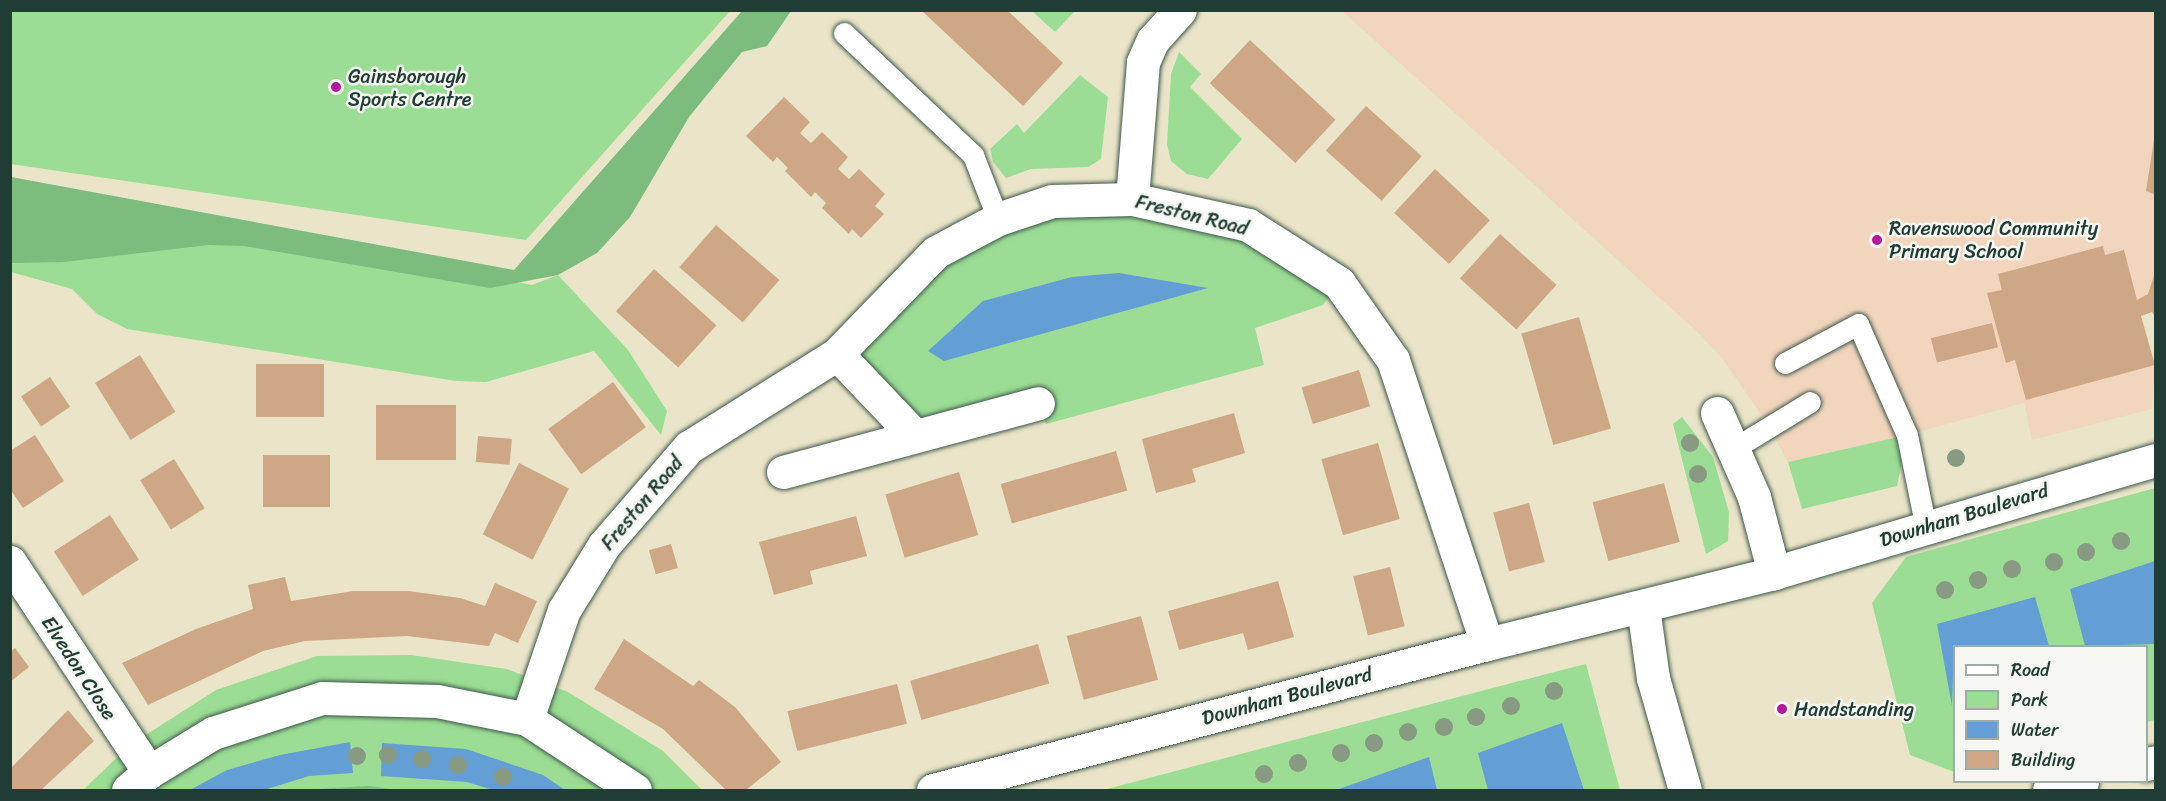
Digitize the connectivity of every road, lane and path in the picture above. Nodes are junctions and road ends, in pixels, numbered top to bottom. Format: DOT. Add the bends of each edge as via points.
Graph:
graph roads {
  1 [pos="1180,10"];
  2 [pos="844,33"];
  3 [pos="1132,199"];
  4 [pos="998,219"];
  5 [pos="837,354"];
  6 [pos="1785,363"];
  7 [pos="1810,402"];
  8 [pos="1038,403"];
  9 [pos="1717,413"];
  10 [pos="915,436"];
  11 [pos="1733,449"];
  12 [pos="2156,460"];
  13 [pos="783,472"];
  14 [pos="1926,528"];
  15 [pos="10,562"];
  16 [pos="1774,573"];
  17 [pos="1643,607"];
  18 [pos="1487,644"];
  19 [pos="527,719"];
  20 [pos="139,781"];
  21 [pos="2078,783"];
  22 [pos="635,790"];
  23 [pos="933,790"];
  24 [pos="1686,790"];
  25 [pos="2049,790"];
  1 -- 3 [label="street" via="1153,40 1143,62"];
  2 -- 4 [label="lane" via="973,155"];
  3 -- 4 [label="street, Freston Road" via="1052,201"];
  3 -- 18 [label="street, Freston Road" via="1248,225 1339,283 1393,360"];
  4 -- 5 [label="street, Freston Road" via="936,252"];
  5 -- 10 [label="street"];
  5 -- 19 [label="street, Freston Road" via="689,447 604,545 564,610"];
  6 -- 14 [label="lane" via="1858,324 1907,435"];
  7 -- 11 [label="lane"];
  8 -- 10 [label="street"];
  9 -- 11 [label="street"];
  10 -- 13 [label="street"];
  11 -- 16 [label="street" via="1754,497"];
  12 -- 14 [label="street, Downham Boulevard" via="2082,478"];
  14 -- 16 [label="street, Downham Boulevard"];
  15 -- 20 [label="street, Elvedon Close"];
  16 -- 17 [label="street, Downham Boulevard"];
  17 -- 18 [label="street, Downham Boulevard"];
  17 -- 24 [label="street" via="1653,678"];
  18 -- 23 [label="street, Downham Boulevard"];
  19 -- 20 [label="street" via="437,701 322,698 213,733"];
  19 -- 22 [label="street"];
  21 -- 25 [label="street"];
}
